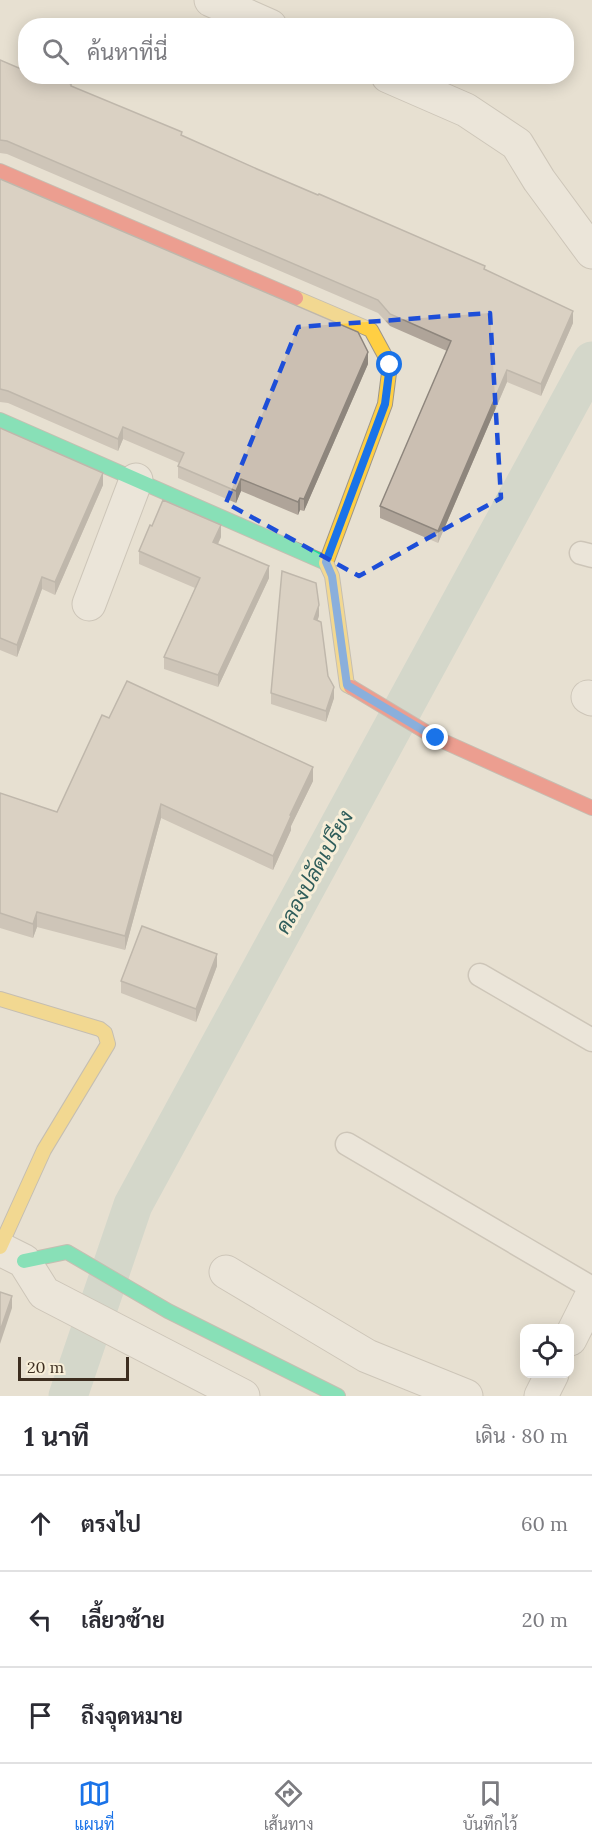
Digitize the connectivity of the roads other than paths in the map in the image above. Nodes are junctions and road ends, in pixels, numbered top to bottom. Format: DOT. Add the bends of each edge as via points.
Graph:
graph roads {
  1 [pos="211,0"];
  2 [pos="252,18"];
  3 [pos="406,84"];
  4 [pos="0,171"];
  5 [pos="592,252"];
  6 [pos="0,420"];
  7 [pos="136,480"];
  8 [pos="326,562"];
  9 [pos="90,604"];
  10 [pos="592,808"];
  11 [pos="480,975"];
  12 [pos="0,999"];
  13 [pos="592,1040"];
  14 [pos="347,1144"];
  15 [pos="8,1252"];
  16 [pos="226,1272"];
  17 [pos="592,1288"];
  18 [pos="592,1295"];
  19 [pos="574,1331"];
  20 [pos="264,1359"];
  21 [pos="550,1378"];
  22 [pos="243,1396"];
  23 [pos="250,1396"];
  24 [pos="338,1396"];
  25 [pos="466,1396"];
  26 [pos="541,1396"];
  1 -- 2 [label="street"];
  3 -- 5 [label="street" via="466,110 517,144"];
  4 -- 8 [label="street" via="371,330 390,365 385,404"];
  6 -- 7 [label="street"];
  7 -- 8 [label="street"];
  7 -- 9 [label="street"];
  8 -- 10 [label="street" via="332,576 347,685 436,738"];
  11 -- 13 [label="lane"];
  12 -- 15 [label="street" via="100,1029 108,1044 44,1150"];
  14 -- 17 [label="lane"];
  15 -- 20 [label="street" via="67,1252 168,1311"];
  15 -- 22 [label="street" via="44,1293"];
  16 -- 25 [label="street" via="367,1356"];
  18 -- 19 [label="street"];
  20 -- 23 [label="street"];
  20 -- 24 [label="street"];
  21 -- 26 [label="street"];
}
